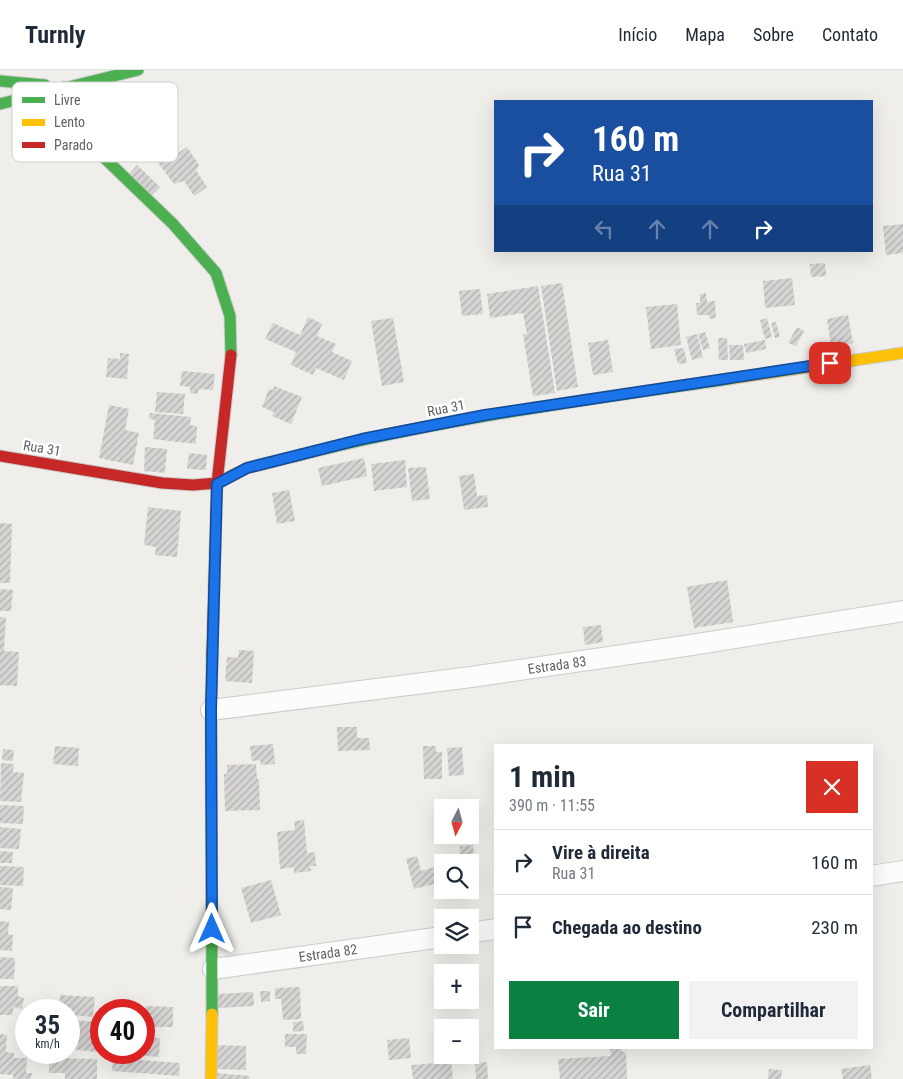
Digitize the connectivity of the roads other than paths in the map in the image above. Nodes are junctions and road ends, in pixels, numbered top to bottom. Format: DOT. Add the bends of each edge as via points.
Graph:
graph roads {
  1 [pos="138,70"];
  2 [pos="86,82"];
  3 [pos="108,162"];
  4 [pos="903,352"];
  5 [pos="0,456"];
  6 [pos="217,484"];
  7 [pos="903,612"];
  8 [pos="211,710"];
  9 [pos="903,871"];
  10 [pos="873,876"];
  11 [pos="494,929"];
  12 [pos="479,932"];
  13 [pos="434,938"];
  14 [pos="213,969"];
  15 [pos="211,1079"];
  1 -- 2 [label="main road"];
  3 -- 6 [label="main road" via="173,224 216,273 230,316 231,354"];
  4 -- 6 [label="main road, Rua 31" via="485,415 362,439 247,468"];
  5 -- 6 [label="main road, Rua 31" via="162,482"];
  6 -- 8 [label="main road"];
  7 -- 8 [label="street, Estrada 83" via="510,671"];
  8 -- 14 [label="main road"];
  9 -- 10 [label="street"];
  11 -- 12 [label="street"];
  13 -- 14 [label="street, Estrada 82"];
  14 -- 15 [label="main road"];
}
